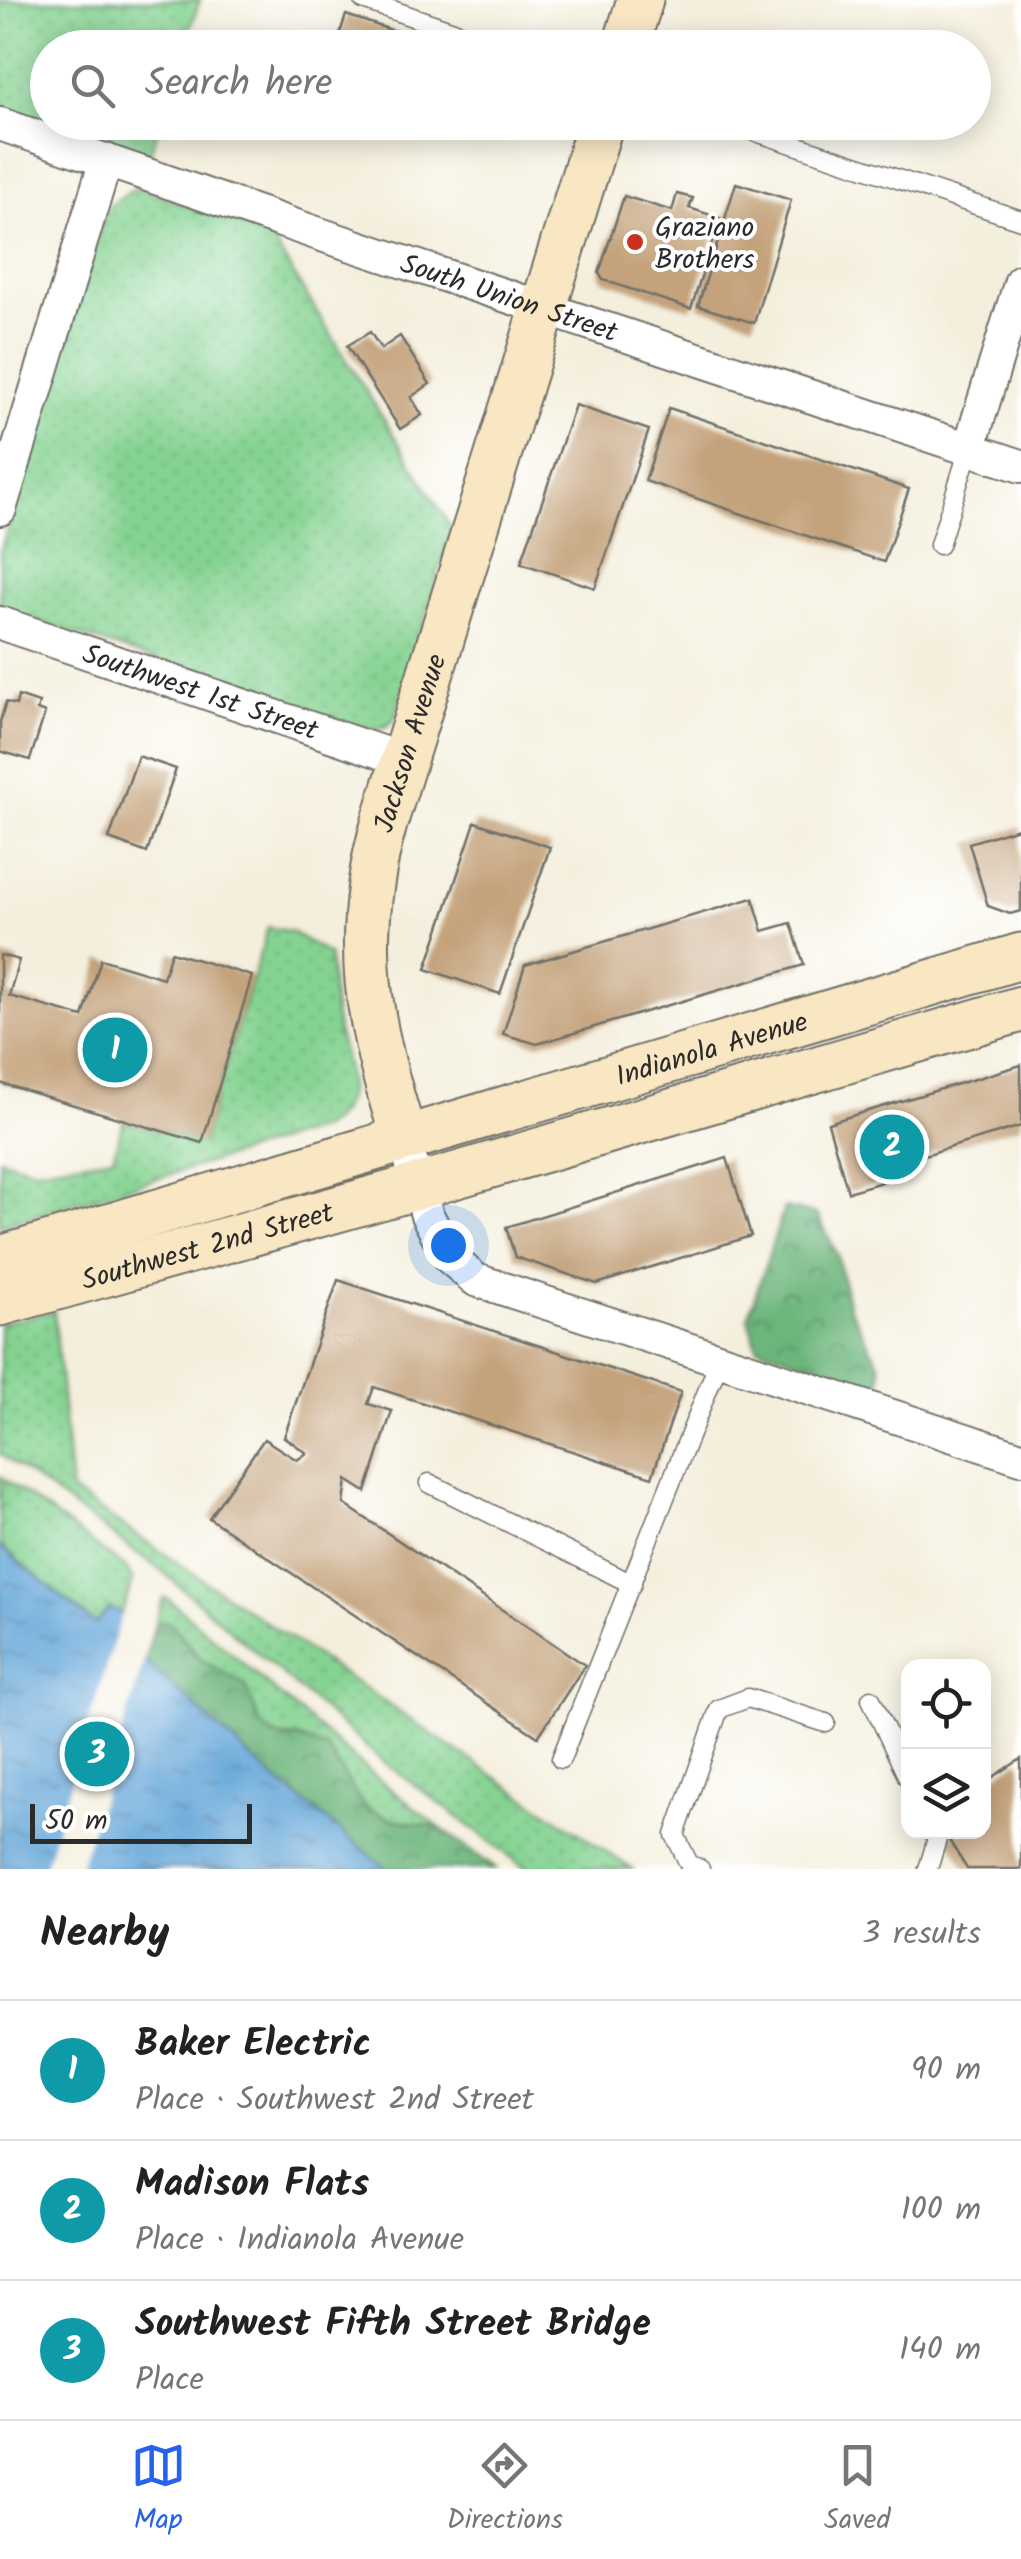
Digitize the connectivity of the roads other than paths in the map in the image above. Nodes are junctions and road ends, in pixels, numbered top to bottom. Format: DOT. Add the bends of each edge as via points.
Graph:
graph roads {
  1 [pos="363,0"];
  2 [pos="640,0"];
  3 [pos="451,30"];
  4 [pos="631,30"];
  5 [pos="0,124"];
  6 [pos="30,134"];
  7 [pos="47,140"];
  8 [pos="596,140"];
  9 [pos="780,140"];
  10 [pos="106,160"];
  11 [pos="1021,220"];
  12 [pos="1021,281"];
  13 [pos="542,306"];
  14 [pos="969,449"];
  15 [pos="1021,466"];
  16 [pos="0,509"];
  17 [pos="939,544"];
  18 [pos="0,622"];
  19 [pos="404,760"];
  20 [pos="1021,956"];
  21 [pos="1021,1009"];
  22 [pos="404,1138"];
  23 [pos="416,1187"];
  24 [pos="0,1259"];
  25 [pos="0,1303"];
  26 [pos="720,1360"];
  27 [pos="1021,1458"];
  28 [pos="429,1483"];
  29 [pos="632,1584"];
  30 [pos="871,1699"];
  31 [pos="826,1723"];
  32 [pos="561,1759"];
  33 [pos="901,1763"];
  34 [pos="937,1839"];
  35 [pos="700,1869"];
  36 [pos="928,1869"];
  1 -- 3 [label="lane"];
  2 -- 4 [label="main road"];
  5 -- 6 [label="street, South Union Street"];
  7 -- 10 [label="street, South Union Street"];
  8 -- 13 [label="main road, Jackson Avenue"];
  9 -- 11 [label="lane"];
  10 -- 13 [label="street, South Union Street"];
  10 -- 16 [label="street"];
  12 -- 14 [label="street"];
  13 -- 14 [label="street, South Union Street"];
  13 -- 19 [label="main road, Jackson Avenue"];
  14 -- 15 [label="street, South Union Street"];
  14 -- 17 [label="lane"];
  18 -- 19 [label="street, Southwest 1st Street"];
  19 -- 22 [label="main road, Jackson Avenue" via="371,876 364,958 376,1042"];
  20 -- 22 [label="main road, Indianola Avenue"];
  21 -- 23 [label="main road, Indianola Avenue"];
  22 -- 23 [label="street, Jackson Avenue"];
  22 -- 24 [label="main road, Southwest 2nd Street"];
  23 -- 25 [label="main road, Southwest 2nd Street"];
  23 -- 26 [label="street, Jackson Avenue" via="450,1258 476,1280"];
  26 -- 27 [label="street"];
  26 -- 29 [label="lane"];
  28 -- 29 [label="lane"];
  29 -- 32 [label="lane"];
  30 -- 33 [label="lane"];
  31 -- 35 [label="lane" via="748,1698 720,1710 675,1835 690,1864"];
  34 -- 36 [label="lane"];
}
